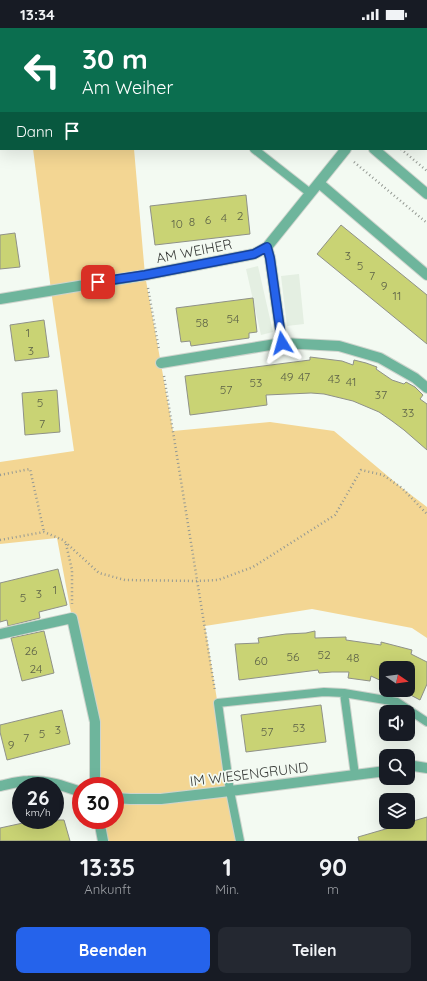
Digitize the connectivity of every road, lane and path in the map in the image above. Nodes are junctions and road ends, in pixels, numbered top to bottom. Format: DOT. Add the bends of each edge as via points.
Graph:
graph roads {
  1 [pos="255,150"];
  2 [pos="375,150"];
  3 [pos="402,150"];
  4 [pos="344,151"];
  5 [pos="427,171"];
  6 [pos="319,183"];
  7 [pos="310,193"];
  8 [pos="427,194"];
  9 [pos="427,223"];
  10 [pos="267,247"];
  11 [pos="145,275"];
  12 [pos="427,275"];
  13 [pos="0,299"];
  14 [pos="282,343"];
  15 [pos="161,363"];
  16 [pos="427,388"];
  17 [pos="0,475"];
  18 [pos="427,514"];
  19 [pos="44,532"];
  20 [pos="0,540"];
  21 [pos="66,544"];
  22 [pos="197,581"];
  23 [pos="72,618"];
  24 [pos="0,634"];
  25 [pos="344,693"];
  26 [pos="218,703"];
  27 [pos="427,722"];
  28 [pos="415,766"];
  29 [pos="427,768"];
  30 [pos="379,772"];
  31 [pos="355,775"];
  32 [pos="95,777"];
  33 [pos="0,786"];
  34 [pos="72,789"];
  35 [pos="230,791"];
  36 [pos="124,799"];
  37 [pos="101,829"];
  38 [pos="103,841"];
  39 [pos="240,841"];
  1 -- 7 [label="lane"];
  2 -- 8 [label="street"];
  3 -- 5 [label="path"];
  4 -- 6 [label="street, AM WEIHER"];
  4 -- 9 [label="path"];
  6 -- 7 [label="street, AM WEIHER"];
  6 -- 12 [label="street"];
  7 -- 10 [label="street, AM WEIHER"];
  10 -- 11 [label="street, AM WEIHER" via="254,254"];
  10 -- 14 [label="street"];
  11 -- 13 [label="street, AM WEIHER"];
  11 -- 15 [label="path"];
  14 -- 15 [label="street"];
  14 -- 16 [label="street" via="339,346 380,358"];
  15 -- 22 [label="path"];
  17 -- 19 [label="path" via="30,469"];
  18 -- 22 [label="path" via="402,488 382,475 361,470 335,515 253,567 218,580"];
  19 -- 20 [label="path"];
  19 -- 21 [label="path"];
  21 -- 22 [label="path" via="99,573 125,580"];
  21 -- 23 [label="path" via="72,570"];
  22 -- 26 [label="path"];
  23 -- 24 [label="street"];
  23 -- 32 [label="street" via="95,722"];
  25 -- 26 [label="lane" via="324,692"];
  25 -- 27 [label="lane" via="397,702"];
  25 -- 31 [label="lane"];
  26 -- 35 [label="lane"];
  28 -- 29 [label="street"];
  30 -- 31 [label="street, IM WIESENGRUND"];
  31 -- 35 [label="street, IM WIESENGRUND"];
  33 -- 34 [label="street" via="44,781"];
  35 -- 36 [label="street, IM WIESENGRUND" via="161,799"];
  35 -- 39 [label="lane"];
  37 -- 38 [label="street"];
}
